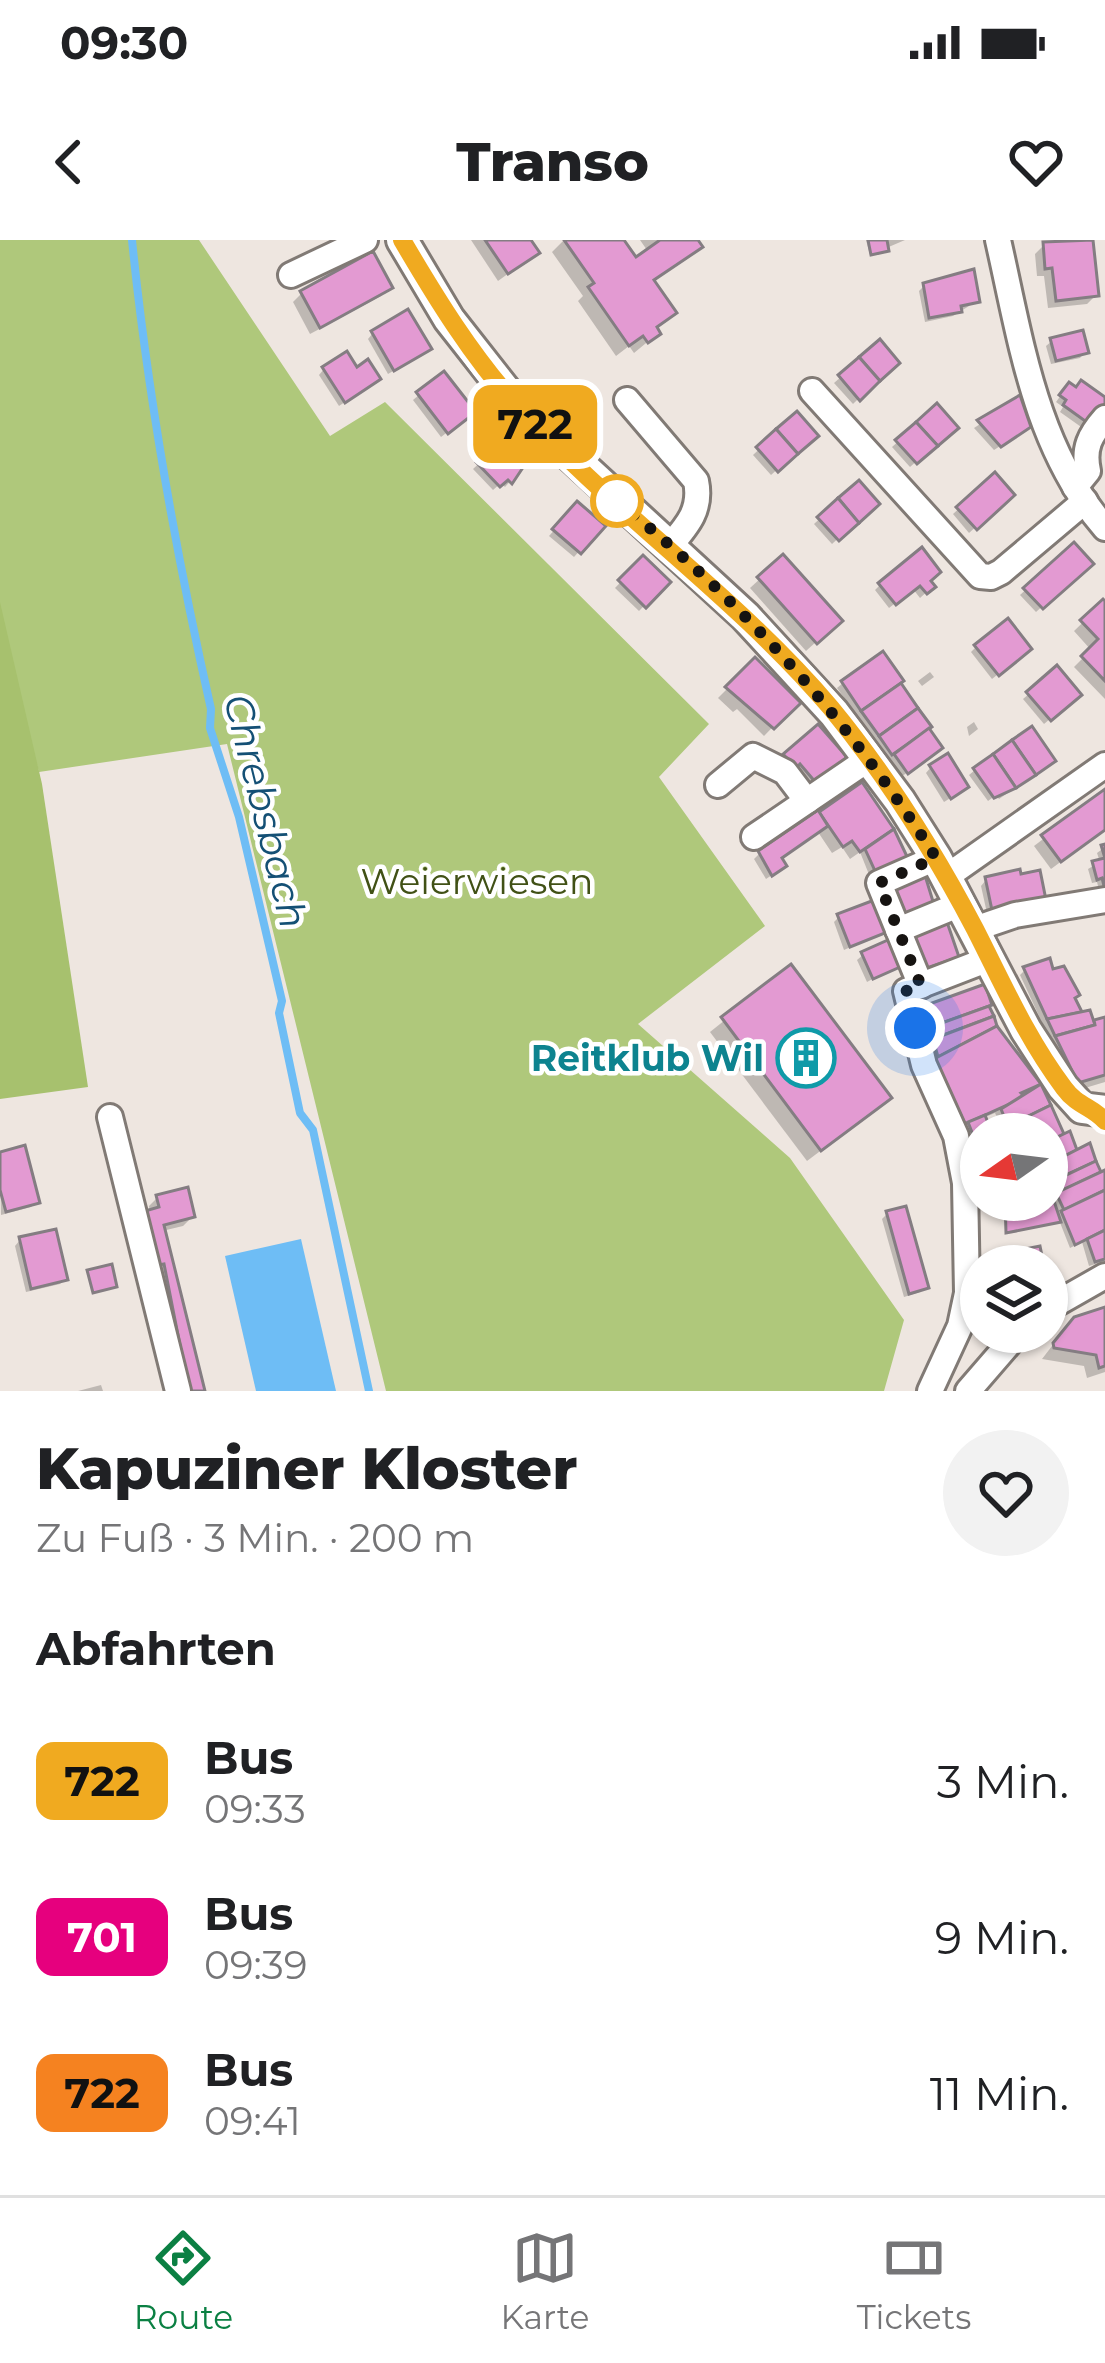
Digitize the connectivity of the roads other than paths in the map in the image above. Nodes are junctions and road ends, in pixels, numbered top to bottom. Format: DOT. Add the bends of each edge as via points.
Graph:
graph roads {
  1 [pos="365,240"];
  2 [pos="402,240"];
  3 [pos="998,240"];
  4 [pos="292,275"];
  5 [pos="812,392"];
  6 [pos="627,400"];
  7 [pos="1105,418"];
  8 [pos="1080,494"];
  9 [pos="1105,528"];
  10 [pos="669,547"];
  11 [pos="870,758"];
  12 [pos="1105,765"];
  13 [pos="718,785"];
  14 [pos="807,801"];
  15 [pos="754,837"];
  16 [pos="954,892"];
  17 [pos="1105,900"];
  18 [pos="898,930"];
  19 [pos="989,959"];
  20 [pos="921,986"];
  21 [pos="1096,1112"];
  22 [pos="110,1117"];
  23 [pos="1105,1276"];
  24 [pos="1068,1298"];
  25 [pos="1001,1353"];
  26 [pos="178,1391"];
  27 [pos="930,1391"];
  28 [pos="968,1391"];
  1 -- 4 [label="street"];
  2 -- 10 [label="main road" via="449,319 519,408"];
  3 -- 8 [label="street" via="1036,401"];
  5 -- 8 [label="street" via="980,576 1001,572"];
  6 -- 10 [label="street" via="696,482 695,513"];
  7 -- 8 [label="street" via="1089,436"];
  8 -- 9 [label="street"];
  10 -- 11 [label="main road" via="771,642"];
  11 -- 14 [label="street"];
  11 -- 16 [label="main road"];
  12 -- 16 [label="street"];
  13 -- 14 [label="street" via="753,756 785,772"];
  14 -- 15 [label="street"];
  16 -- 17 [label="street" via="1015,915"];
  16 -- 18 [label="street"];
  16 -- 18 [label="street" via="879,883"];
  16 -- 19 [label="main road"];
  18 -- 20 [label="street"];
  19 -- 20 [label="street"];
  19 -- 21 [label="main road" via="1026,1030"];
  20 -- 27 [label="street" via="906,991 924,1066 963,1160 968,1293"];
  22 -- 26 [label="street"];
  23 -- 24 [label="street"];
  25 -- 28 [label="street"];
}
